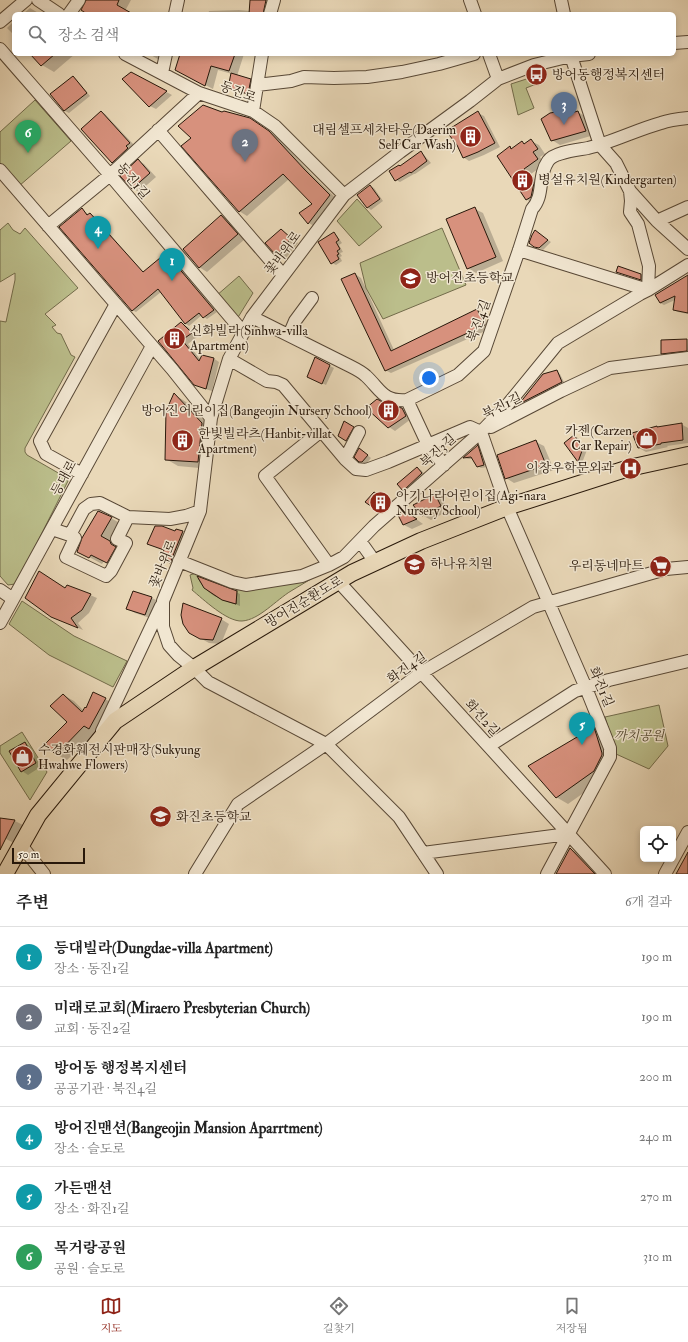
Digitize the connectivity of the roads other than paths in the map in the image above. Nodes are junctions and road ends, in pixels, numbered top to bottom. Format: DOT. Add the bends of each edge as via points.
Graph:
graph roads {
  1 [pos="26,0"];
  2 [pos="38,0"];
  3 [pos="79,0"];
  4 [pos="178,0"];
  5 [pos="274,0"];
  6 [pos="470,0"];
  7 [pos="561,0"];
  8 [pos="56,12"];
  9 [pos="71,12"];
  10 [pos="175,12"];
  11 [pos="271,12"];
  12 [pos="472,12"];
  13 [pos="564,12"];
  14 [pos="0,22"];
  15 [pos="688,42"];
  16 [pos="676,43"];
  17 [pos="0,49"];
  18 [pos="129,56"];
  19 [pos="166,56"];
  20 [pos="262,56"];
  21 [pos="467,56"];
  22 [pos="490,56"];
  23 [pos="570,56"];
  24 [pos="574,56"];
  25 [pos="162,73"];
  26 [pos="498,79"];
  27 [pos="257,85"];
  28 [pos="199,93"];
  29 [pos="253,111"];
  30 [pos="688,118"];
  31 [pos="158,130"];
  32 [pos="600,145"];
  33 [pos="0,170"];
  34 [pos="110,175"];
  35 [pos="630,191"];
  36 [pos="344,195"];
  37 [pos="688,207"];
  38 [pos="656,221"];
  39 [pos="48,226"];
  40 [pos="688,249"];
  41 [pos="519,250"];
  42 [pos="688,265"];
  43 [pos="283,275"];
  44 [pos="648,290"];
  45 [pos="312,298"];
  46 [pos="116,304"];
  47 [pos="252,316"];
  48 [pos="243,332"];
  49 [pos="289,335"];
  50 [pos="152,346"];
  51 [pos="688,358"];
  52 [pos="229,359"];
  53 [pos="407,400"];
  54 [pos="211,418"];
  55 [pos="321,431"];
  56 [pos="359,432"];
  57 [pos="481,432"];
  58 [pos="428,446"];
  59 [pos="688,455"];
  60 [pos="345,459"];
  61 [pos="444,465"];
  62 [pos="82,474"];
  63 [pos="507,507"];
  64 [pos="200,511"];
  65 [pos="128,517"];
  66 [pos="52,529"];
  67 [pos="70,535"];
  68 [pos="360,541"];
  69 [pos="179,561"];
  70 [pos="375,562"];
  71 [pos="329,565"];
  72 [pos="688,567"];
  73 [pos="338,581"];
  74 [pos="0,590"];
  75 [pos="13,599"];
  76 [pos="163,602"];
  77 [pos="549,603"];
  78 [pos="0,623"];
  79 [pos="688,661"];
  80 [pos="194,668"];
  81 [pos="422,673"];
  82 [pos="586,688"];
  83 [pos="326,744"];
  84 [pos="95,746"];
  85 [pos="488,746"];
  86 [pos="688,832"];
  87 [pos="568,834"];
  88 [pos="21,846"];
  89 [pos="423,853"];
  90 [pos="5,874"];
  91 [pos="44,874"];
  92 [pos="195,874"];
  93 [pos="437,874"];
  94 [pos="547,874"];
  95 [pos="606,874"];
  96 [pos="665,874"];
  1 -- 14 [label="street"];
  2 -- 8 [label="street"];
  3 -- 9 [label="street"];
  4 -- 10 [label="street"];
  5 -- 11 [label="street"];
  6 -- 12 [label="street"];
  7 -- 13 [label="street"];
  15 -- 16 [label="street"];
  17 -- 34 [label="street, 동진1길"];
  18 -- 25 [label="street, 동진로"];
  19 -- 25 [label="street"];
  20 -- 27 [label="street"];
  21 -- 27 [label="street" via="402,72 368,77 304,77"];
  22 -- 26 [label="street"];
  23 -- 26 [label="street, 꽃바위로" via="534,65"];
  24 -- 32 [label="street"];
  25 -- 28 [label="street, 동진로"];
  26 -- 36 [label="street, 꽃바위로"];
  27 -- 29 [label="street"];
  28 -- 29 [label="street, 동진로"];
  28 -- 31 [label="street"];
  29 -- 36 [label="street, 동진로" via="275,126"];
  30 -- 32 [label="street, 북진4길" via="661,123"];
  31 -- 34 [label="street"];
  31 -- 43 [label="street"];
  32 -- 35 [label="street" via="616,163"];
  32 -- 41 [label="street, 북진4길" via="563,153 549,160"];
  33 -- 39 [label="street"];
  34 -- 39 [label="street"];
  34 -- 48 [label="street, 동진1길"];
  35 -- 38 [label="street"];
  35 -- 44 [label="street" via="630,212 638,224 649,266"];
  36 -- 43 [label="street, 꽃바위로"];
  37 -- 38 [label="street"];
  38 -- 40 [label="street"];
  39 -- 46 [label="street"];
  41 -- 44 [label="street"];
  41 -- 53 [label="street, 북진4길" via="484,351 458,375"];
  42 -- 44 [label="street, 북진3길"];
  43 -- 47 [label="street, 꽃바위로"];
  44 -- 57 [label="street, 북진3길" via="558,343 509,403"];
  45 -- 49 [label="street" via="295,321"];
  46 -- 50 [label="street"];
  46 -- 62 [label="street" via="40,441 46,454"];
  47 -- 48 [label="street, 꽃바위로"];
  47 -- 49 [label="street"];
  48 -- 52 [label="street, 꽃바위로"];
  49 -- 53 [label="street" via="365,375 387,398"];
  50 -- 54 [label="street"];
  50 -- 62 [label="street, 등대로"];
  51 -- 57 [label="street, 북진1길" via="610,368"];
  52 -- 54 [label="street, 꽃바위로"];
  52 -- 55 [label="street, 북진1길" via="267,381 283,385"];
  53 -- 58 [label="street"];
  54 -- 64 [label="street, 꽃바위로"];
  55 -- 60 [label="street, 북진1길"];
  55 -- 71 [label="street" via="265,476"];
  56 -- 60 [label="street"];
  57 -- 58 [label="street, 북진1길" via="470,428"];
  57 -- 61 [label="street, 북진3길"];
  57 -- 63 [label="street, 화진1길"];
  58 -- 60 [label="street, 북진1길" via="366,470 356,469"];
  58 -- 61 [label="street"];
  59 -- 63 [label="main road, 방어진순환도로" via="629,468"];
  61 -- 68 [label="street, 북진3길"];
  62 -- 66 [label="street, 등대로"];
  63 -- 70 [label="main road, 방어진순환도로" via="421,540"];
  63 -- 77 [label="street, 화진1길"];
  64 -- 65 [label="street" via="170,519"];
  64 -- 69 [label="street, 꽃바위로"];
  65 -- 67 [label="street" via="100,503 91,504 84,509"];
  65 -- 67 [label="street" via="117,538 126,543 106,576 66,557 75,538"];
  66 -- 67 [label="street"];
  66 -- 75 [label="street, 등대로"];
  68 -- 70 [label="street"];
  68 -- 71 [label="street, 북진3길" via="344,557"];
  69 -- 71 [label="street, 북진3길" via="246,585 302,576"];
  69 -- 76 [label="street, 꽃바위로"];
  70 -- 73 [label="main road, 방어진순환도로"];
  72 -- 77 [label="street, 화진4길" via="666,569"];
  73 -- 80 [label="main road, 방어진순환도로"];
  73 -- 81 [label="street, 화진2길"];
  74 -- 75 [label="street"];
  75 -- 78 [label="street, 등대로"];
  76 -- 80 [label="street, 꽃바위로" via="162,627 169,645"];
  76 -- 84 [label="street, 꽃바위로"];
  77 -- 81 [label="street, 화진4길" via="533,607"];
  77 -- 82 [label="street, 화진1길"];
  79 -- 82 [label="street"];
  80 -- 83 [label="street, 꽃바위로" via="208,682"];
  80 -- 84 [label="main road, 방어진순환도로" via="115,721"];
  81 -- 83 [label="street, 화진4길"];
  81 -- 85 [label="street, 화진2길"];
  82 -- 85 [label="street" via="575,691"];
  82 -- 87 [label="street, 화진1길" via="610,748 610,757"];
  83 -- 89 [label="street, 꽃바위로" via="400,818"];
  83 -- 92 [label="street, 화진4길" via="238,804"];
  84 -- 88 [label="main road, 방어진순환도로" via="38,815"];
  85 -- 87 [label="street, 화진2길"];
  86 -- 96 [label="street"];
  87 -- 89 [label="street"];
  87 -- 94 [label="street, 화진1길"];
  87 -- 95 [label="street, 화진2길"];
  88 -- 90 [label="main road, 방어진순환도로"];
  88 -- 91 [label="street"];
  89 -- 93 [label="street, 꽃바위로"];
}
